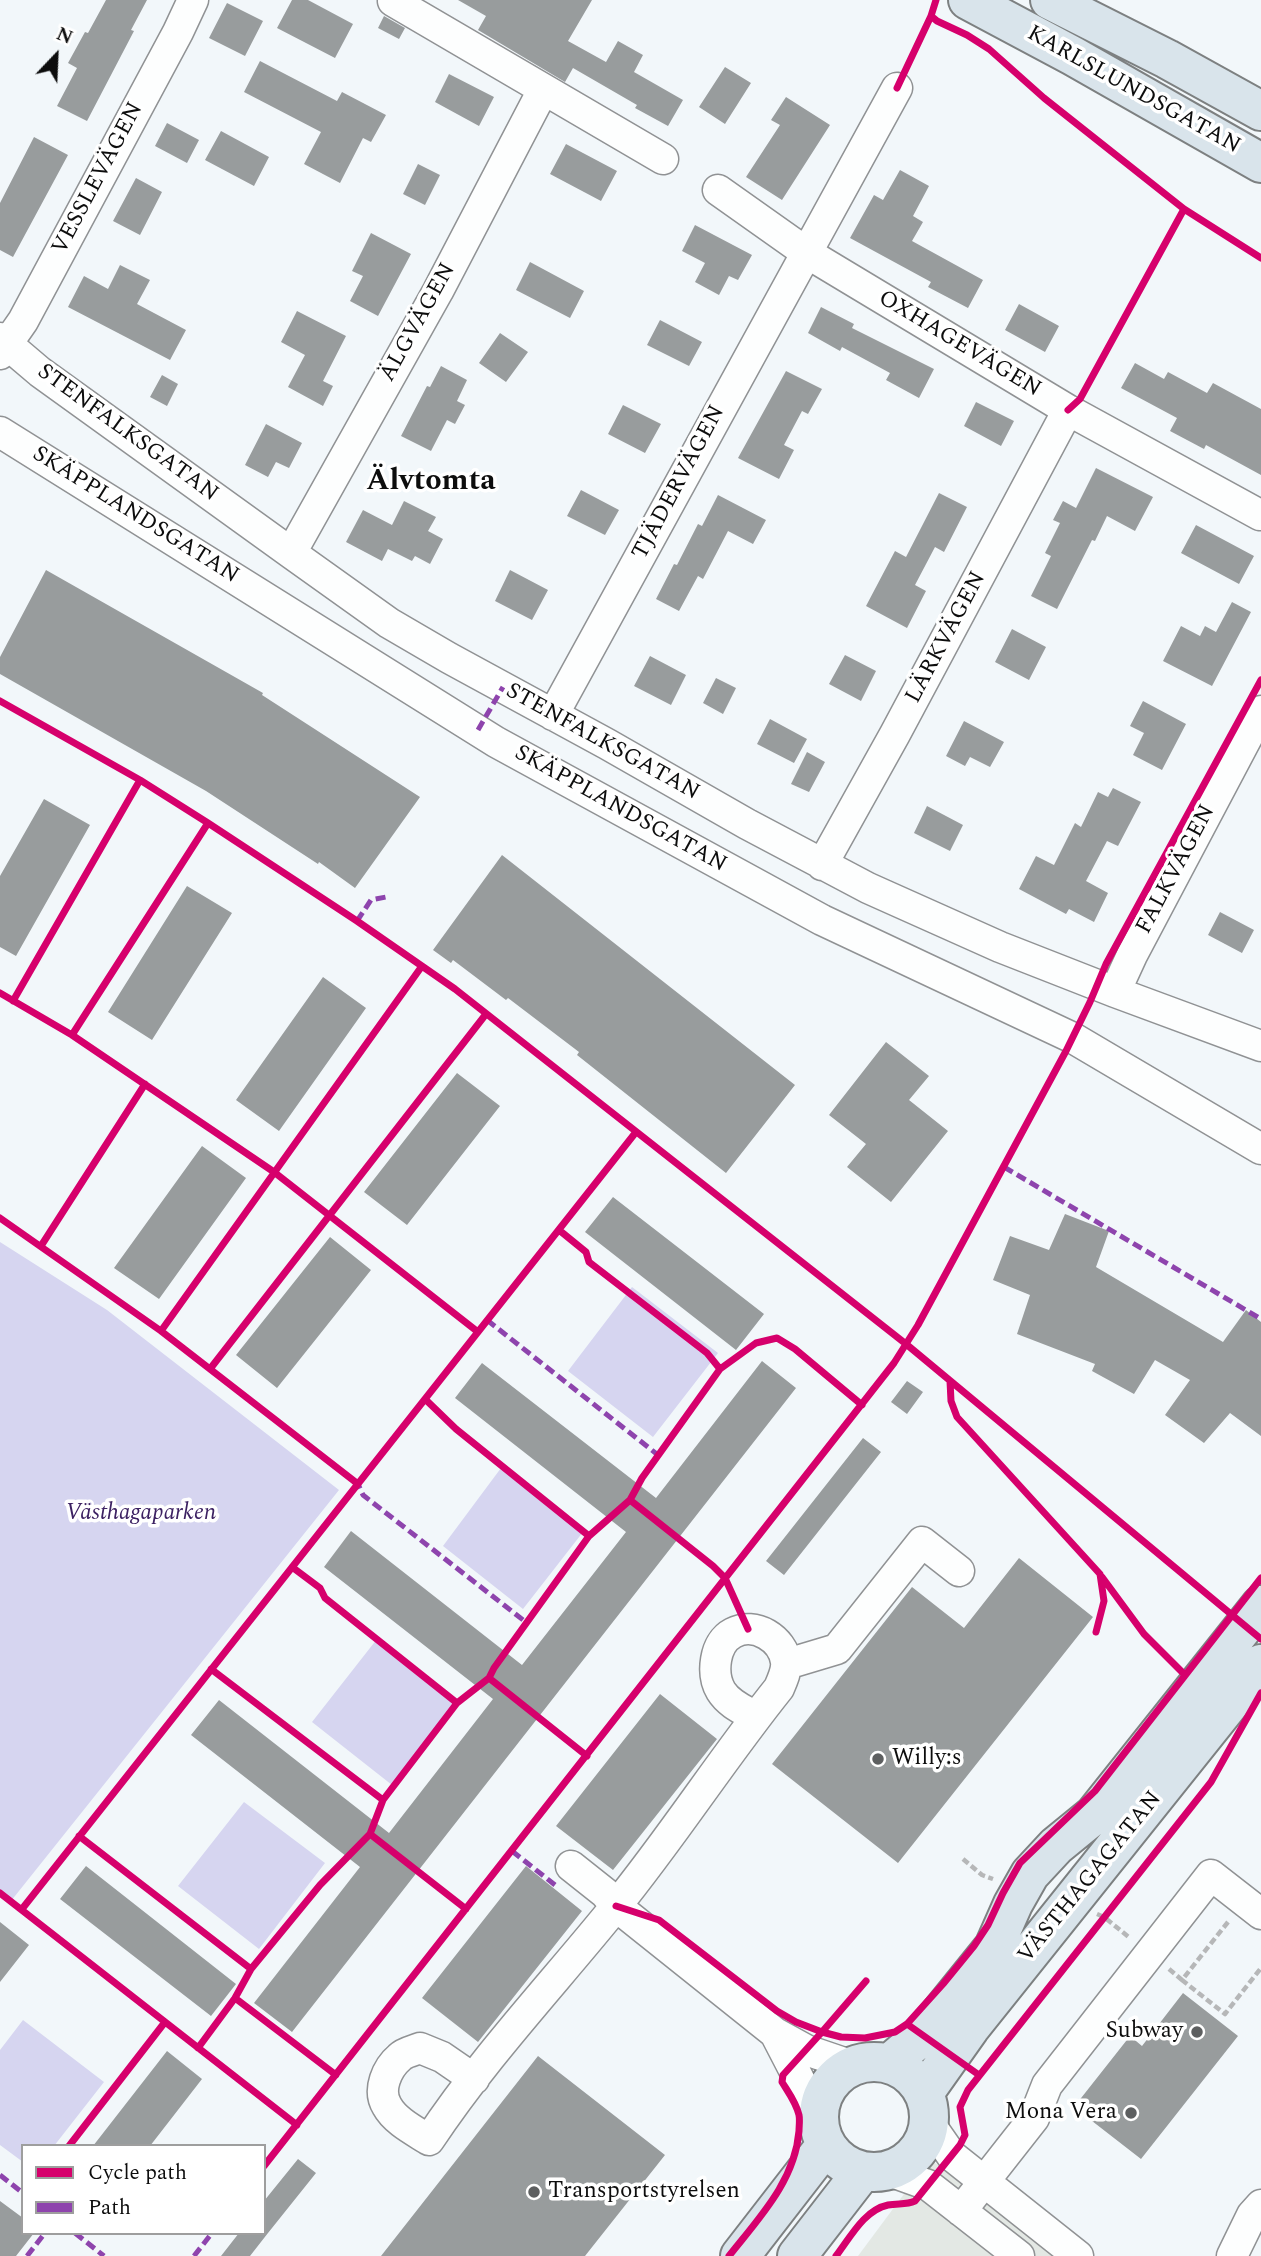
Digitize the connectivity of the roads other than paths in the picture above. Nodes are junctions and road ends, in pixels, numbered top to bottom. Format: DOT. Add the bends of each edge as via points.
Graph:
graph roads {
  1 [pos="193,0"];
  2 [pos="968,0"];
  3 [pos="1050,0"];
  4 [pos="393,1"];
  5 [pos="897,88"];
  6 [pos="543,90"];
  7 [pos="1261,111"];
  8 [pos="1255,146"];
  9 [pos="663,159"];
  10 [pos="718,190"];
  11 [pos="807,253"];
  12 [pos="3,345"];
  13 [pos="1068,410"];
  14 [pos="0,432"];
  15 [pos="1260,515"];
  16 [pos="291,554"];
  17 [pos="1261,711"];
  18 [pos="553,715"];
  19 [pos="822,865"];
  20 [pos="1115,992"];
  21 [pos="1261,1046"];
  22 [pos="1261,1149"];
  23 [pos="959,1571"];
  24 [pos="1261,1605"];
  25 [pos="787,1664"];
  26 [pos="1261,1664"];
  27 [pos="756,1717"];
  28 [pos="571,1866"];
  29 [pos="616,1906"];
  30 [pos="1253,1907"];
  31 [pos="775,2033"];
  32 [pos="871,2065"];
  33 [pos="474,2080"];
  34 [pos="927,2108"];
  35 [pos="822,2131"];
  36 [pos="875,2171"];
  37 [pos="984,2182"];
  38 [pos="1258,2203"];
  39 [pos="961,2211"];
  40 [pos="740,2256"];
  41 [pos="797,2256"];
  42 [pos="1019,2256"];
  43 [pos="1078,2256"];
  44 [pos="1232,2256"];
  1 -- 12 [label="street, VESSLEVÄGEN" via="23,321"];
  2 -- 8 [label="main road, KARLSLUNDSGATAN"];
  3 -- 7 [label="main road, KARLSLUNDSGATAN"];
  4 -- 6 [label="street"];
  5 -- 11 [label="street"];
  6 -- 9 [label="street"];
  6 -- 16 [label="street, ÄLGVÄGEN" via="438,291"];
  10 -- 11 [label="street, OXHAGEVÄGEN"];
  11 -- 13 [label="street, OXHAGEVÄGEN"];
  11 -- 18 [label="street, TJÄDERVÄGEN"];
  12 -- 16 [label="street, STENFALKSGATAN"];
  13 -- 15 [label="street, OXHAGEVÄGEN"];
  13 -- 19 [label="street, LÄRKVÄGEN"];
  14 -- 22 [label="street, SKÄPPLANDSGATAN" via="496,742 822,920 1073,1038"];
  16 -- 18 [label="street, STENFALKSGATAN" via="389,623"];
  17 -- 20 [label="street, FALKVÄGEN"];
  18 -- 19 [label="street, STENFALKSGATAN"];
  19 -- 20 [label="street, STENFALKSGATAN" via="934,919"];
  20 -- 21 [label="street, STENFALKSGATAN"];
  23 -- 25 [label="street" via="922,1542 837,1649"];
  24 -- 32 [label="main road, VÄSTHAGAGATAN" via="1094,1815 1030,1874 994,1947 923,2035"];
  25 -- 27 [label="street" via="779,1688"];
  25 -- 27 [label="street" via="780,1644 765,1633 748,1629 731,1634 718,1649 715,1670 721,1691"];
  26 -- 34 [label="main road, VÄSTHAGAGATAN" via="970,2028"];
  27 -- 29 [label="street"];
  28 -- 29 [label="street"];
  29 -- 31 [label="street"];
  29 -- 33 [label="street"];
  30 -- 37 [label="street" via="1211,1875 1047,2085 1034,2118"];
  31 -- 32 [label="street" via="806,2050"];
  31 -- 35 [label="street"];
  32 -- 34 [label="main road" via="904,2071 916,2082"];
  32 -- 35 [label="main road" via="833,2078 821,2102"];
  34 -- 36 [label="main road" via="925,2140 918,2152 901,2167"];
  34 -- 37 [label="street" via="952,2156"];
  35 -- 36 [label="main road" via="840,2162"];
  35 -- 40 [label="main road"];
  36 -- 39 [label="street" via="928,2185"];
  36 -- 41 [label="main road"];
  37 -- 39 [label="street"];
  37 -- 43 [label="street"];
  38 -- 44 [label="street"];
  39 -- 42 [label="street"];
}
